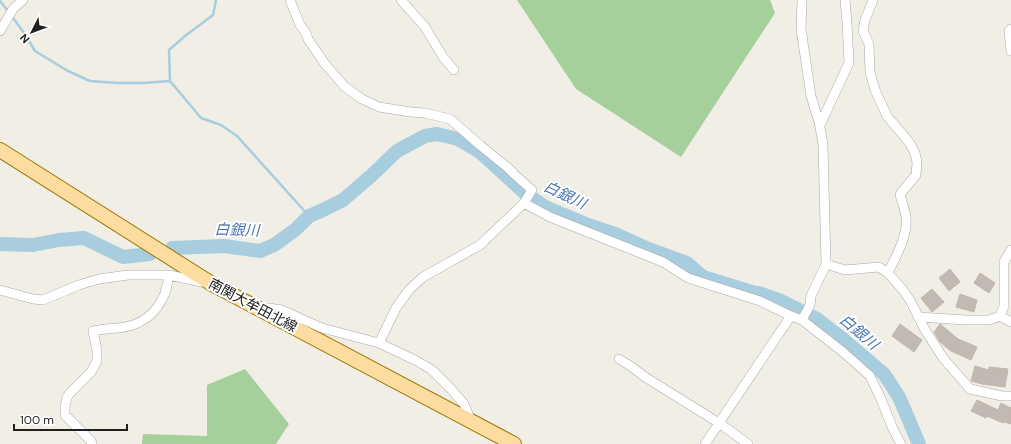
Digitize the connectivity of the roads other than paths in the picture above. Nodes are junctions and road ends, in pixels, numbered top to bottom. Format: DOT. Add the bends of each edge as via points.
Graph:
graph roads {
  1 [pos="23,0"];
  2 [pos="290,0"];
  3 [pos="402,0"];
  4 [pos="802,0"];
  5 [pos="844,0"];
  6 [pos="873,0"];
  7 [pos="1011,29"];
  8 [pos="0,31"];
  9 [pos="1011,51"];
  10 [pos="454,70"];
  11 [pos="820,125"];
  12 [pos="0,150"];
  13 [pos="525,201"];
  14 [pos="1011,250"];
  15 [pos="826,264"];
  16 [pos="888,273"];
  17 [pos="170,275"];
  18 [pos="212,284"];
  19 [pos="0,290"];
  20 [pos="258,309"];
  21 [pos="792,316"];
  22 [pos="1000,316"];
  23 [pos="918,317"];
  24 [pos="802,320"];
  25 [pos="1011,322"];
  26 [pos="379,343"];
  27 [pos="619,359"];
  28 [pos="1011,396"];
  29 [pos="471,421"];
  30 [pos="719,423"];
  31 [pos="92,444"];
  32 [pos="514,444"];
  33 [pos="705,444"];
  34 [pos="748,444"];
  35 [pos="901,444"];
  1 -- 8 [label="street" via="13,9"];
  2 -- 13 [label="street" via="308,39 325,64 346,87 379,107 450,119 532,190"];
  3 -- 10 [label="street" via="425,27"];
  4 -- 11 [label="street" via="801,29 812,96"];
  5 -- 11 [label="street" via="849,63"];
  6 -- 16 [label="street" via="863,30 869,44 870,72 887,116 909,142 917,162 916,175 900,195 906,217 905,231"];
  7 -- 9 [label="street"];
  11 -- 15 [label="street" via="823,144"];
  12 -- 18 [label="main road, 南関大牟田北線"];
  13 -- 21 [label="street" via="550,217 663,262 688,278 760,301"];
  13 -- 26 [label="street" via="480,246 423,277 409,290 396,308"];
  14 -- 22 [label="street" via="1004,262 1004,306"];
  15 -- 16 [label="street" via="845,270 878,267"];
  15 -- 24 [label="street"];
  16 -- 23 [label="street" via="903,290"];
  17 -- 18 [label="street"];
  17 -- 19 [label="street" via="98,279 43,300 33,300"];
  17 -- 31 [label="street" via="165,293 155,311 145,320 118,328 93,330 97,361 91,372 67,397 65,407 66,415"];
  18 -- 20 [label="main road, 南関大牟田北線"];
  20 -- 26 [label="street" via="282,310 322,328"];
  20 -- 29 [label="main road, 南関大牟田北線"];
  21 -- 24 [label="street"];
  21 -- 30 [label="street"];
  22 -- 23 [label="street" via="989,320"];
  22 -- 25 [label="street"];
  23 -- 28 [label="street" via="943,358 970,389"];
  24 -- 35 [label="street" via="870,376"];
  26 -- 29 [label="street" via="432,370 464,404"];
  27 -- 30 [label="street"];
  29 -- 32 [label="main road, 南関大牟田北線"];
  30 -- 33 [label="street"];
  30 -- 34 [label="street"];
}
